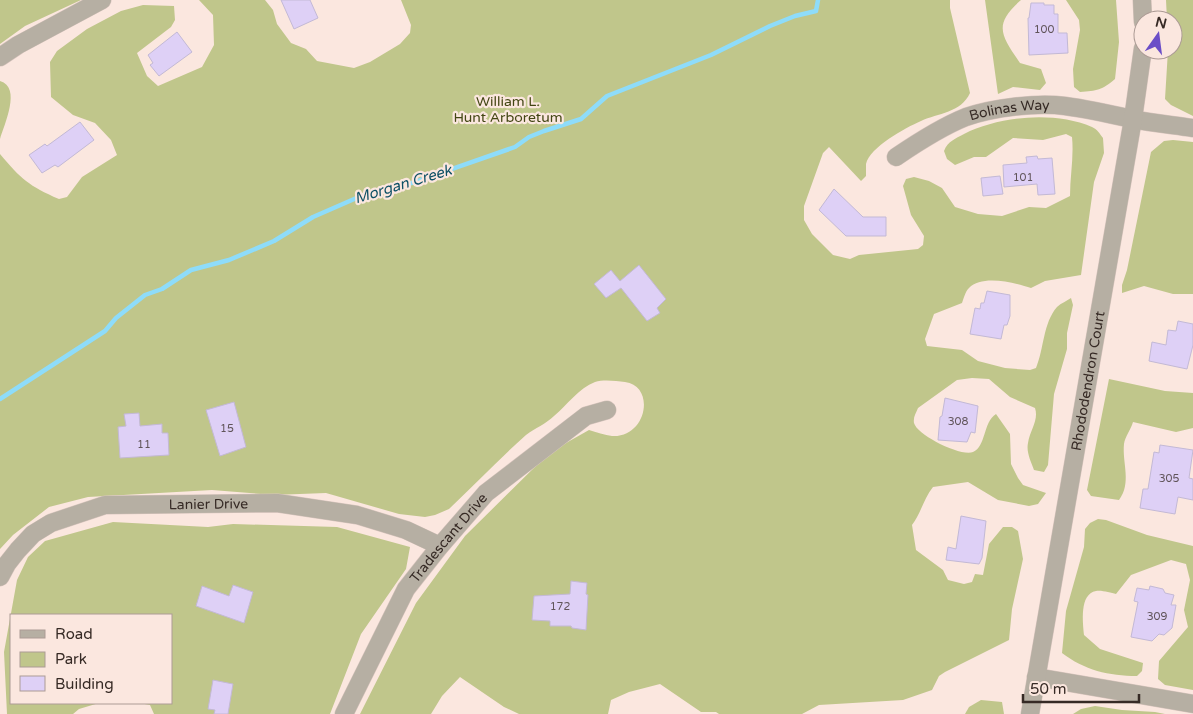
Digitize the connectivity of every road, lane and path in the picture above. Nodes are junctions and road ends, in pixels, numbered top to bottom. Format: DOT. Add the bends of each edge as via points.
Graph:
graph roads {
  1 [pos="102,0"];
  2 [pos="0,57"];
  3 [pos="1141,60"];
  4 [pos="1133,119"];
  5 [pos="1193,128"];
  6 [pos="896,158"];
  7 [pos="607,410"];
  8 [pos="440,546"];
  9 [pos="0,577"];
  10 [pos="1036,677"];
  11 [pos="1193,704"];
  12 [pos="344,714"];
  13 [pos="1030,714"];
  1 -- 2 [label="street"];
  3 -- 4 [label="street, Rhododendron Court"];
  4 -- 5 [label="street, Bolinas Way"];
  4 -- 6 [label="street, Bolinas Way" via="1062,105 988,110 944,127"];
  4 -- 10 [label="street, Rhododendron Court"];
  7 -- 8 [label="street, Tradescant Drive" via="586,416 486,494"];
  8 -- 9 [label="street, Lanier Drive" via="406,530 357,516 277,503 105,505 51,523 33,534 6,564"];
  8 -- 12 [label="street, Tradescant Drive" via="406,588"];
  10 -- 11 [label="street"];
  10 -- 13 [label="street, Rhododendron Court"];
}
